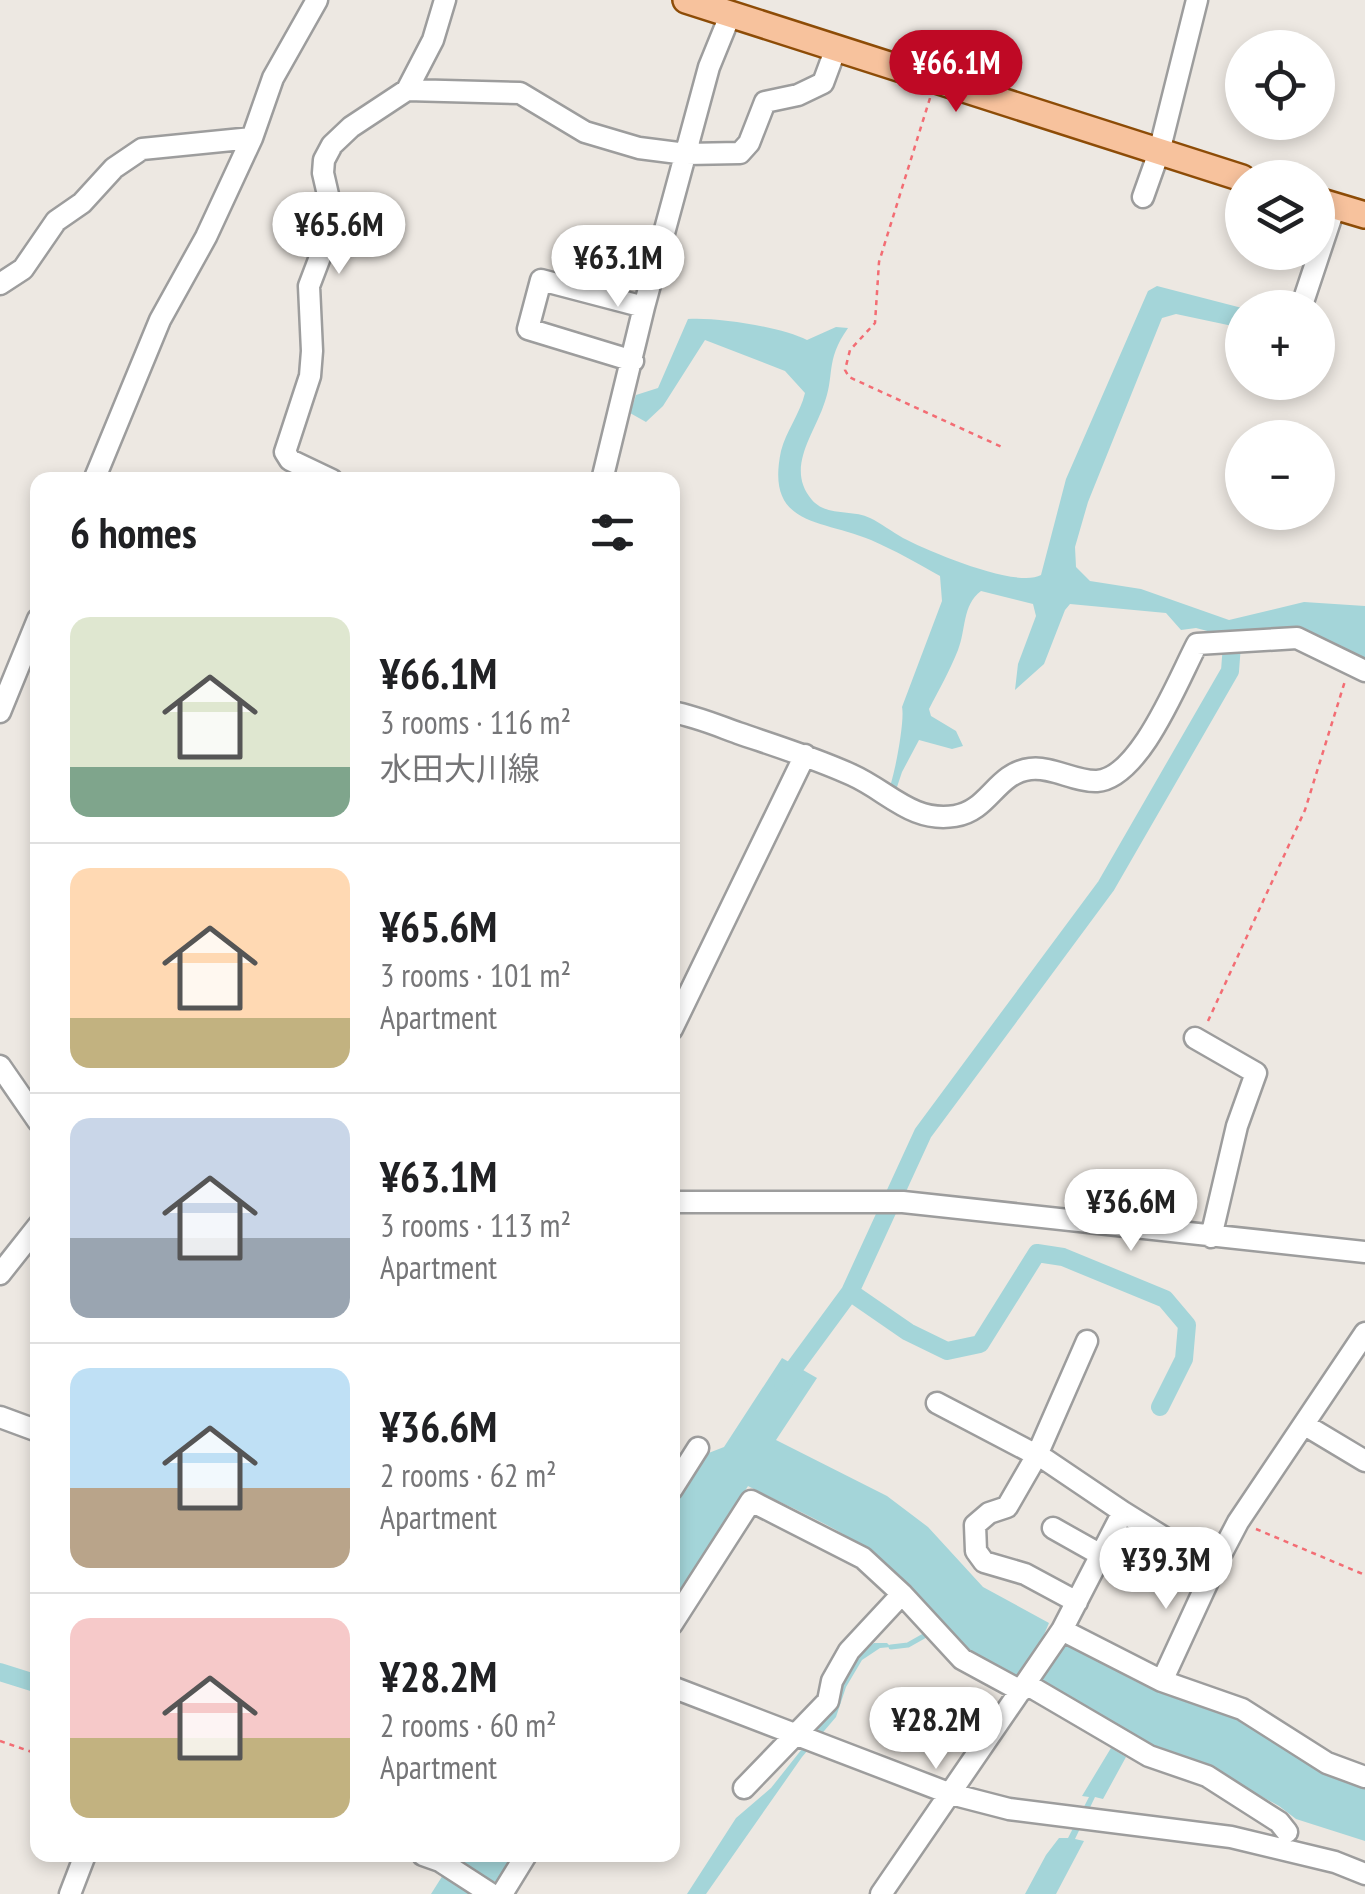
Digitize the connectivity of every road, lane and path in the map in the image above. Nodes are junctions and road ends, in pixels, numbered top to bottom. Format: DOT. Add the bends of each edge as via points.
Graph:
graph roads {
  1 [pos="317,0"];
  2 [pos="445,0"];
  3 [pos="686,0"];
  4 [pos="1197,0"];
  5 [pos="731,14"];
  6 [pos="836,48"];
  7 [pos="936,80"];
  8 [pos="407,90"];
  9 [pos="252,138"];
  10 [pos="1159,152"];
  11 [pos="686,154"];
  12 [pos="1225,173"];
  13 [pos="1143,197"];
  14 [pos="1335,206"];
  15 [pos="1365,215"];
  16 [pos="0,284"];
  17 [pos="644,307"];
  18 [pos="633,361"];
  19 [pos="1004,448"];
  20 [pos="97,472"];
  21 [pos="315,472"];
  22 [pos="604,472"];
  23 [pos="30,639"];
  24 [pos="1358,666"];
  25 [pos="0,712"];
  26 [pos="680,715"];
  27 [pos="805,755"];
  28 [pos="680,1013"];
  29 [pos="1197,1039"];
  30 [pos="0,1066"];
  31 [pos="30,1109"];
  32 [pos="680,1202"];
  33 [pos="30,1236"];
  34 [pos="1211,1237"];
  35 [pos="1365,1252"];
  36 [pos="0,1274"];
  37 [pos="1365,1333"];
  38 [pos="1086,1341"];
  39 [pos="938,1403"];
  40 [pos="0,1417"];
  41 [pos="1306,1425"];
  42 [pos="30,1428"];
  43 [pos="698,1448"];
  44 [pos="1037,1455"];
  45 [pos="1365,1461"];
  46 [pos="680,1476"];
  47 [pos="1123,1512"];
  48 [pos="1238,1522"];
  49 [pos="1053,1528"];
  50 [pos="1101,1555"];
  51 [pos="1216,1564"];
  52 [pos="1365,1575"];
  53 [pos="902,1594"];
  54 [pos="1077,1602"];
  55 [pos="680,1612"];
  56 [pos="1059,1635"];
  57 [pos="1162,1682"];
  58 [pos="1026,1684"];
  59 [pos="680,1690"];
  60 [pos="797,1735"];
  61 [pos="0,1742"];
  62 [pos="30,1751"];
  63 [pos="1365,1776"];
  64 [pos="744,1788"];
  65 [pos="951,1794"];
  66 [pos="1287,1832"];
  67 [pos="82,1862"];
  68 [pos="443,1862"];
  69 [pos="520,1862"];
  70 [pos="1365,1874"];
  71 [pos="493,1893"];
  72 [pos="70,1894"];
  73 [pos="881,1894"];
  1 -- 9 [label="street" via="273,78"];
  2 -- 8 [label="street"];
  3 -- 5 [label="main road"];
  4 -- 10 [label="street"];
  5 -- 6 [label="main road"];
  5 -- 11 [label="street"];
  6 -- 7 [label="main road"];
  6 -- 11 [label="street" via="823,83 765,102 740,153"];
  7 -- 10 [label="main road"];
  7 -- 19 [label="path" via="879,262 875,323 850,350 846,370"];
  8 -- 11 [label="street" via="520,93 586,132"];
  8 -- 21 [label="street" via="350,127 324,160 332,212 309,286 310,376 285,452"];
  9 -- 16 [label="street" via="142,149 56,221 23,269"];
  9 -- 20 [label="street" via="160,320"];
  10 -- 12 [label="main road"];
  10 -- 13 [label="street"];
  11 -- 17 [label="street"];
  14 -- 15 [label="main road"];
  17 -- 18 [label="street"];
  17 -- 18 [label="street" via="541,280 528,329"];
  18 -- 22 [label="street"];
  23 -- 25 [label="street"];
  24 -- 27 [label="street" via="1297,638 1197,644 1136,758 1117,775 1096,781 1033,768 1010,774 976,809 958,816 930,817 904,807 858,777"];
  24 -- 29 [label="path" via="1304,810"];
  26 -- 27 [label="street"];
  27 -- 28 [label="street"];
  29 -- 34 [label="street" via="1256,1072"];
  30 -- 31 [label="street"];
  32 -- 34 [label="street" via="873,1200"];
  33 -- 36 [label="street"];
  34 -- 35 [label="street"];
  37 -- 41 [label="street"];
  38 -- 44 [label="street"];
  39 -- 44 [label="street"];
  40 -- 42 [label="street"];
  41 -- 45 [label="street"];
  41 -- 48 [label="street"];
  43 -- 46 [label="street"];
  44 -- 47 [label="street"];
  44 -- 54 [label="street" via="1007,1507 976,1525 976,1552 984,1562 1025,1574"];
  47 -- 50 [label="street"];
  47 -- 51 [label="street"];
  48 -- 51 [label="street"];
  48 -- 52 [label="path"];
  49 -- 50 [label="street"];
  50 -- 54 [label="street"];
  51 -- 57 [label="street"];
  53 -- 55 [label="street" via="863,1558 751,1501"];
  53 -- 58 [label="street" via="962,1660"];
  53 -- 60 [label="street" via="849,1651 828,1701"];
  54 -- 56 [label="street"];
  56 -- 57 [label="street"];
  56 -- 58 [label="street"];
  57 -- 63 [label="street" via="1242,1709 1326,1763"];
  58 -- 65 [label="street"];
  58 -- 66 [label="street" via="1148,1756 1207,1776"];
  59 -- 60 [label="street"];
  60 -- 64 [label="street"];
  60 -- 65 [label="street"];
  61 -- 62 [label="path"];
  65 -- 70 [label="street" via="1009,1809 1265,1844"];
  65 -- 73 [label="street"];
  67 -- 72 [label="street"];
  68 -- 71 [label="street"];
  69 -- 71 [label="street"];
}
